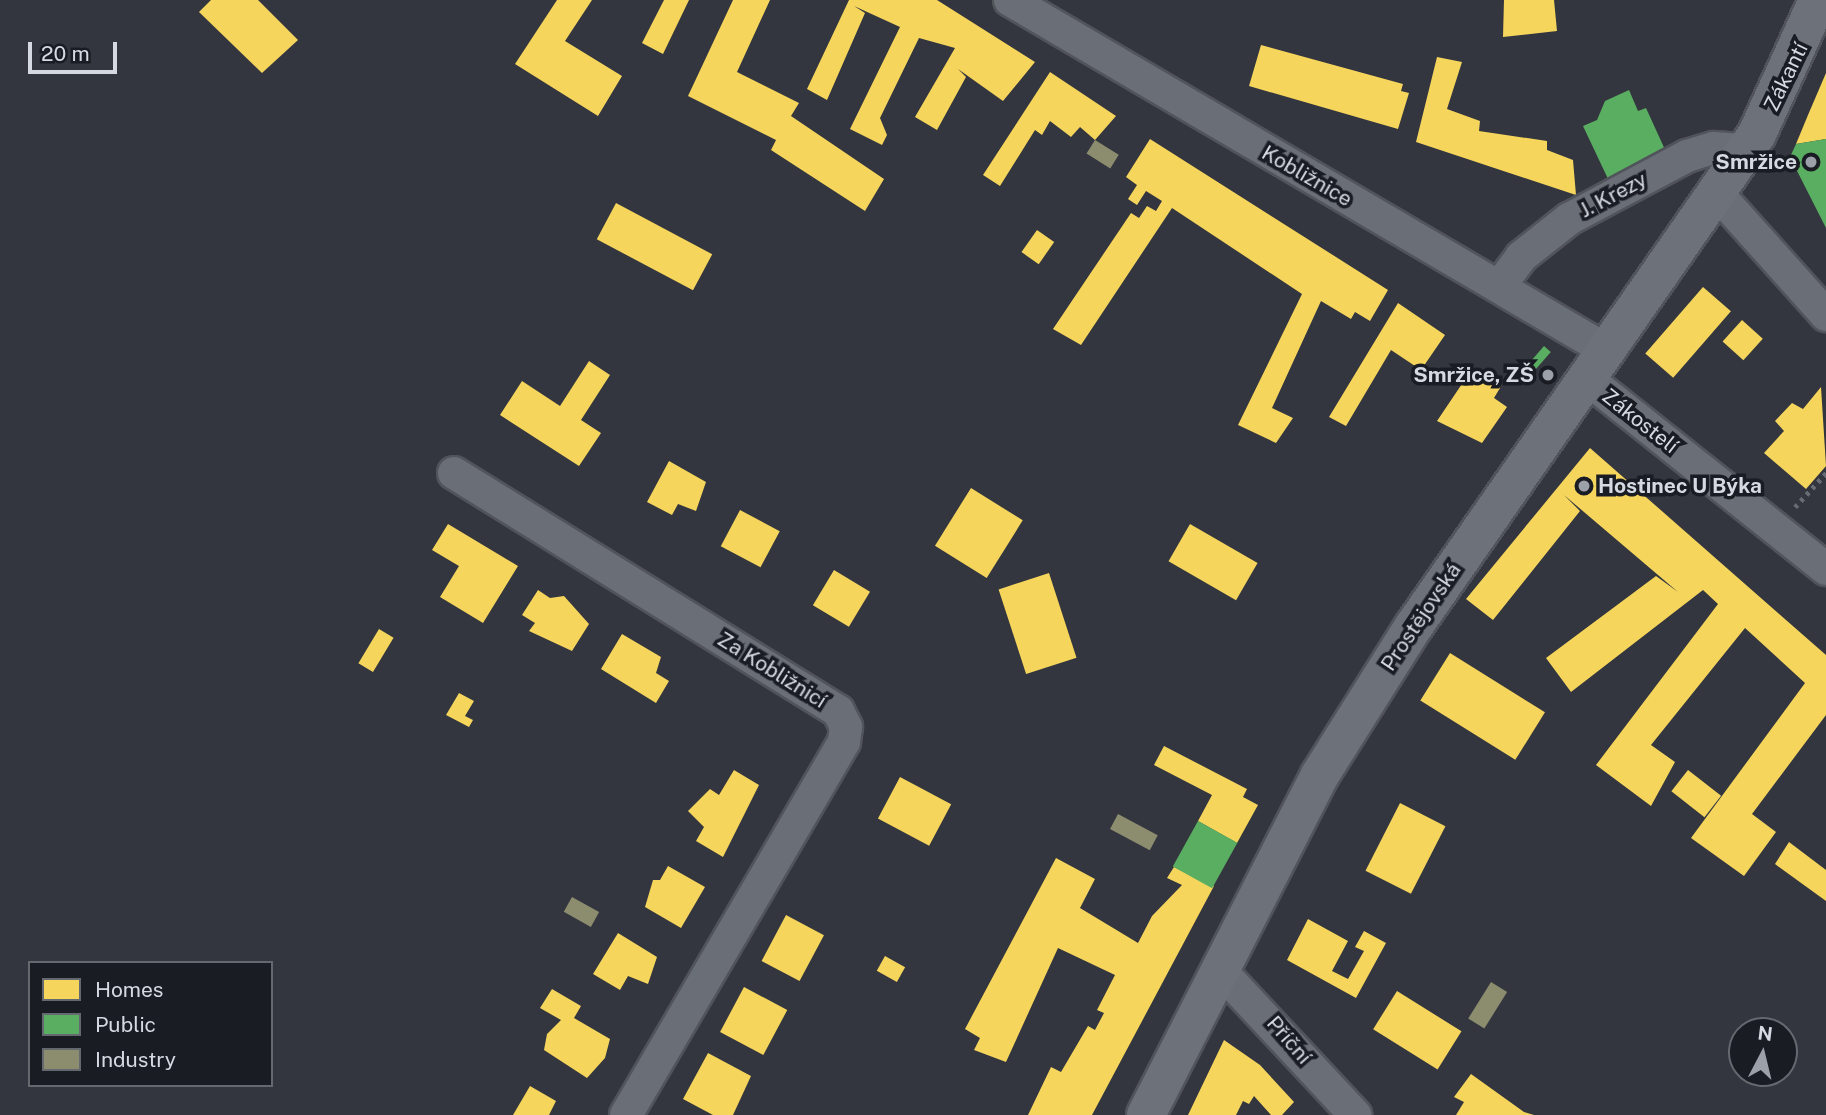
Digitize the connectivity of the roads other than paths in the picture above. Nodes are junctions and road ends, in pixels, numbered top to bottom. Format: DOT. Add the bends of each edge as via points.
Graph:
graph roads {
  1 [pos="1010,0"];
  2 [pos="1818,0"];
  3 [pos="1746,150"];
  4 [pos="1717,193"];
  5 [pos="1501,284"];
  6 [pos="1826,315"];
  7 [pos="1596,364"];
  8 [pos="454,473"];
  9 [pos="1826,569"];
  10 [pos="1219,968"];
  11 [pos="626,1115"];
  12 [pos="1146,1115"];
  13 [pos="1355,1115"];
  1 -- 5 [label="street, Kobližnice"];
  2 -- 3 [label="main road, Zákantí" via="1789,74"];
  3 -- 4 [label="main road, Prostějovská"];
  3 -- 5 [label="street, J. Krezy" via="1714,148 1686,156 1569,219 1521,257"];
  4 -- 6 [label="street"];
  4 -- 7 [label="main road, Prostějovská"];
  5 -- 7 [label="street, Kobližnice"];
  7 -- 9 [label="street, Zákostelí"];
  7 -- 10 [label="main road, Prostějovská" via="1360,709"];
  8 -- 11 [label="street, Za Kobližnicí" via="838,711 846,727 844,742"];
  10 -- 12 [label="main road, Prostějovská"];
  10 -- 13 [label="street, Příční"];
}
